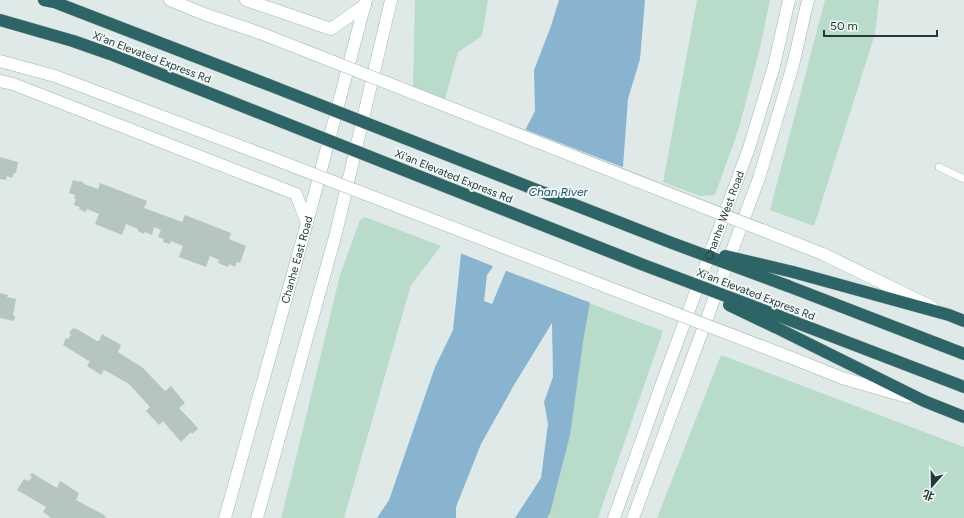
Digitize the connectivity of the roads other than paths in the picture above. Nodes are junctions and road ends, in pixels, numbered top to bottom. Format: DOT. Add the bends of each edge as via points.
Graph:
graph roads {
  1 [pos="44,0"];
  2 [pos="170,0"];
  3 [pos="246,0"];
  4 [pos="391,0"];
  5 [pos="789,0"];
  6 [pos="808,0"];
  7 [pos="366,3"];
  8 [pos="0,20"];
  9 [pos="0,61"];
  10 [pos="0,81"];
  11 [pos="939,167"];
  12 [pos="964,179"];
  13 [pos="307,223"];
  14 [pos="672,243"];
  15 [pos="949,315"];
  16 [pos="964,321"];
  17 [pos="777,322"];
  18 [pos="964,354"];
  19 [pos="964,387"];
  20 [pos="924,401"];
  21 [pos="964,417"];
  22 [pos="225,518"];
  23 [pos="257,518"];
  24 [pos="614,518"];
  25 [pos="633,518"];
  1 -- 14 [label="highway, Xi'an Elevated Express Rd, bridge"];
  2 -- 15 [label="main road, bridge" via="823,254"];
  3 -- 7 [label="main road" via="331,29"];
  4 -- 23 [label="main road" via="336,232"];
  5 -- 24 [label="main road, Chanhe West Road" via="774,66 748,148"];
  6 -- 25 [label="main road, Chanhe West Road" via="793,65 759,178"];
  7 -- 13 [label="main road, Chanhe East Road"];
  8 -- 17 [label="highway, Xi'an Elevated Express Rd, bridge" via="110,54 641,264"];
  9 -- 20 [label="main road, bridge" via="55,76 842,378"];
  10 -- 13 [label="main road" via="296,194"];
  11 -- 12 [label="lane"];
  13 -- 22 [label="main road, Chanhe East Road"];
  14 -- 15 [label="highway, bridge" via="793,272"];
  14 -- 18 [label="highway, Xi'an Elevated Express Rd, bridge"];
  15 -- 16 [label="highway"];
  17 -- 19 [label="highway, Xi'an Elevated Express Rd"];
  17 -- 20 [label="highway"];
  20 -- 21 [label="highway"];
}
